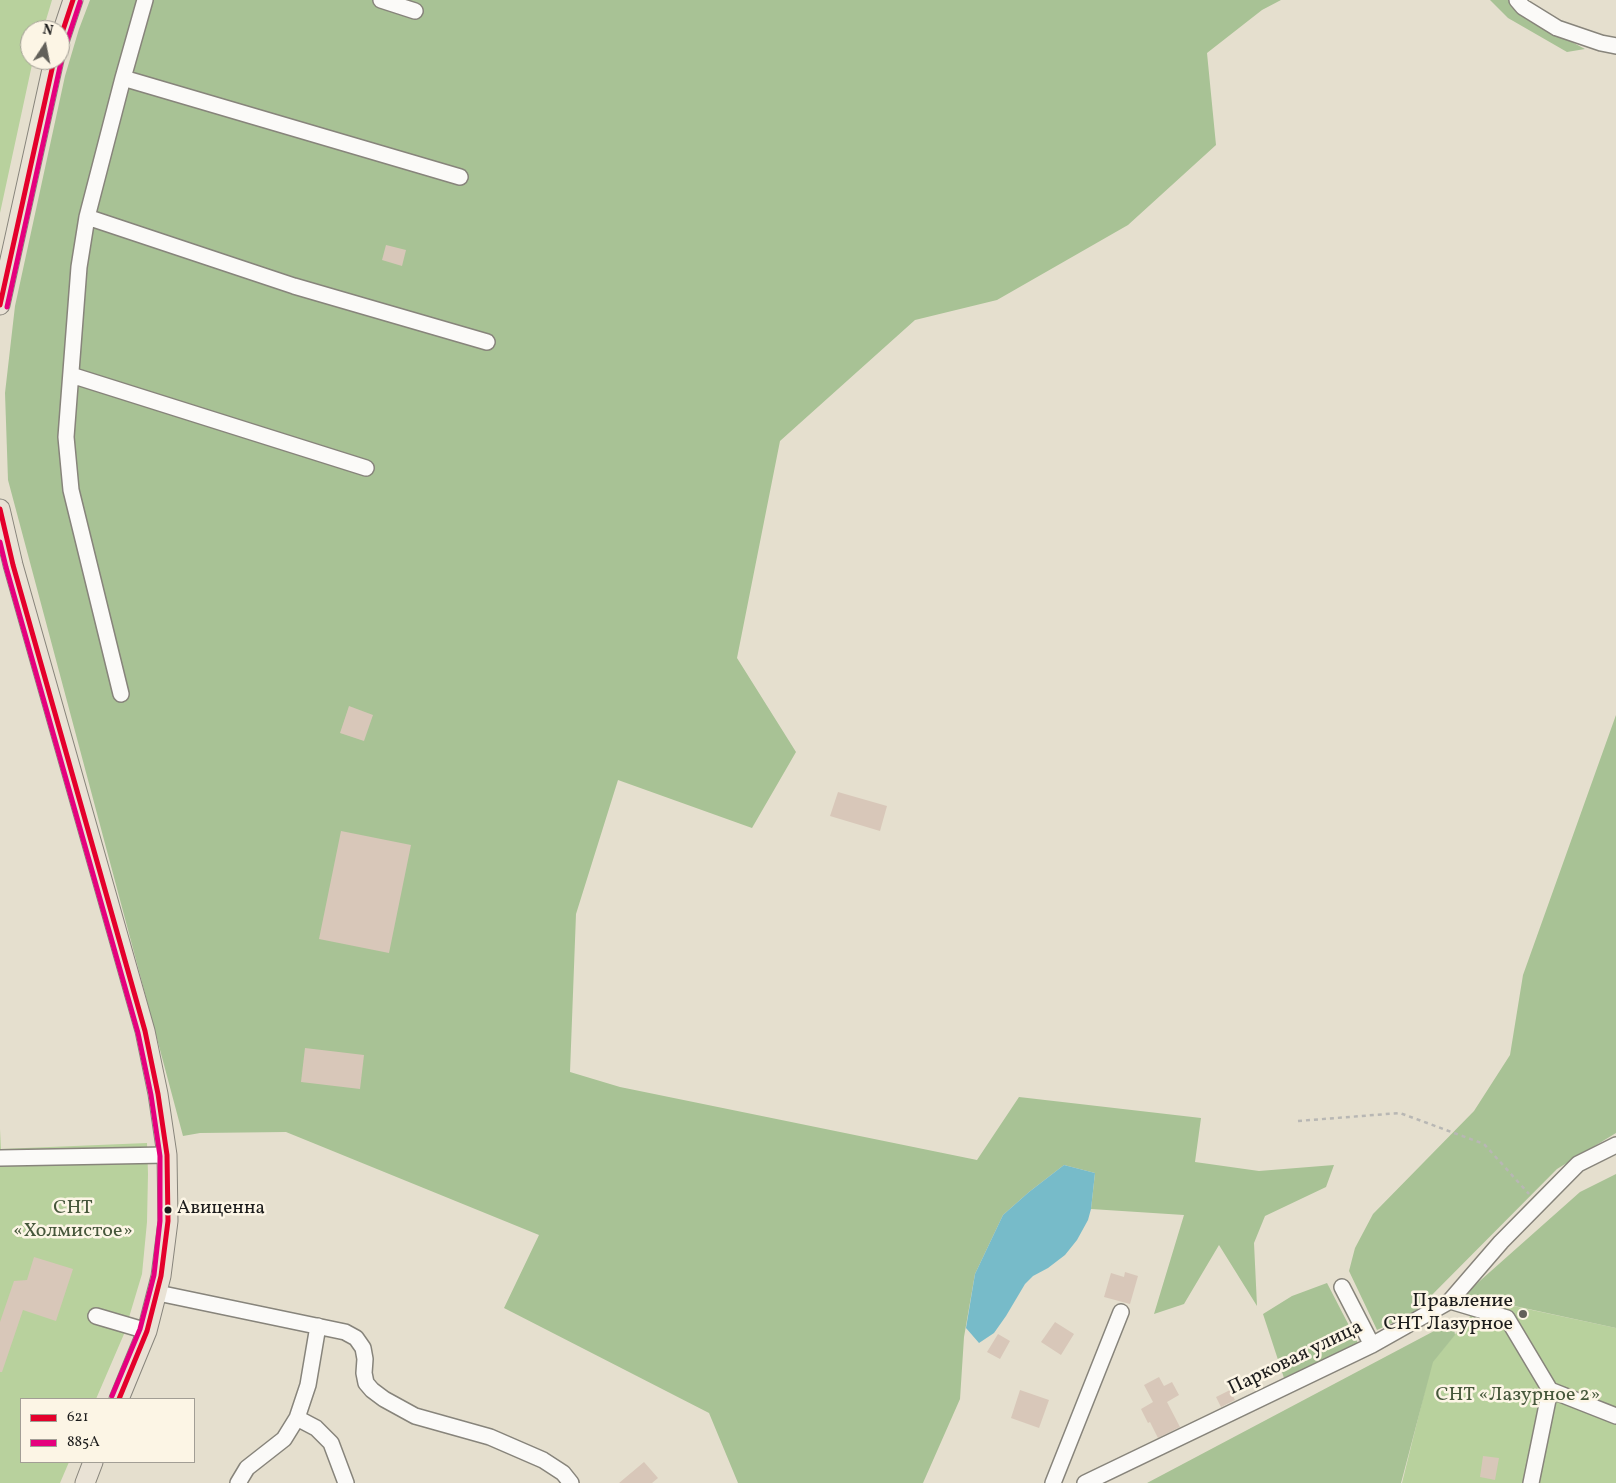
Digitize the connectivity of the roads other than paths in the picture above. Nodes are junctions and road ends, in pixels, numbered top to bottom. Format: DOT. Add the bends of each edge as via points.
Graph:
graph roads {
  1 [pos="73,0"];
  2 [pos="145,0"];
  3 [pos="381,0"];
  4 [pos="1517,0"];
  5 [pos="415,11"];
  6 [pos="66,20"];
  7 [pos="1616,46"];
  8 [pos="52,70"];
  9 [pos="123,78"];
  10 [pos="460,177"];
  11 [pos="87,217"];
  12 [pos="0,305"];
  13 [pos="486,342"];
  14 [pos="70,376"];
  15 [pos="366,468"];
  16 [pos="0,509"];
  17 [pos="7,566"];
  18 [pos="121,694"];
  19 [pos="1616,1146"];
  20 [pos="167,1155"];
  21 [pos="0,1158"];
  22 [pos="1342,1287"];
  23 [pos="158,1293"];
  24 [pos="1450,1301"];
  25 [pos="1121,1312"];
  26 [pos="96,1316"];
  27 [pos="318,1326"];
  28 [pos="147,1331"];
  29 [pos="1372,1345"];
  30 [pos="1550,1390"];
  31 [pos="119,1398"];
  32 [pos="1616,1416"];
  33 [pos="297,1418"];
  34 [pos="93,1463"];
  35 [pos="84,1483"];
  36 [pos="238,1483"];
  37 [pos="346,1483"];
  38 [pos="571,1483"];
  39 [pos="1053,1483"];
  40 [pos="1085,1483"];
  41 [pos="1531,1483"];
  1 -- 6 [label="main road"];
  2 -- 9 [label="street"];
  3 -- 5 [label="street"];
  4 -- 7 [label="street" via="1557,28"];
  8 -- 12 [label="main road"];
  9 -- 10 [label="street"];
  9 -- 11 [label="street"];
  11 -- 13 [label="street" via="294,286"];
  11 -- 14 [label="street" via="79,267"];
  14 -- 15 [label="street"];
  14 -- 18 [label="street" via="66,437 71,490"];
  16 -- 17 [label="main road"];
  17 -- 20 [label="main road" via="145,1031"];
  19 -- 24 [label="street, Парковая улица" via="1578,1164 1501,1242"];
  20 -- 21 [label="street"];
  20 -- 23 [label="main road" via="168,1221"];
  22 -- 29 [label="street"];
  23 -- 27 [label="street"];
  23 -- 28 [label="main road"];
  24 -- 29 [label="street, Парковая улица"];
  24 -- 30 [label="street" via="1507,1318"];
  25 -- 39 [label="street"];
  26 -- 28 [label="street"];
  27 -- 33 [label="street" via="308,1385"];
  27 -- 38 [label="street" via="356,1338 363,1348 366,1383 384,1399 415,1416 490,1437 543,1460 563,1473"];
  28 -- 31 [label="main road"];
  29 -- 40 [label="street, Парковая улица"];
  30 -- 32 [label="street"];
  30 -- 41 [label="street"];
  33 -- 36 [label="street" via="284,1438 247,1468"];
  33 -- 37 [label="street" via="316,1428 330,1443"];
  34 -- 35 [label="main road"];
}
